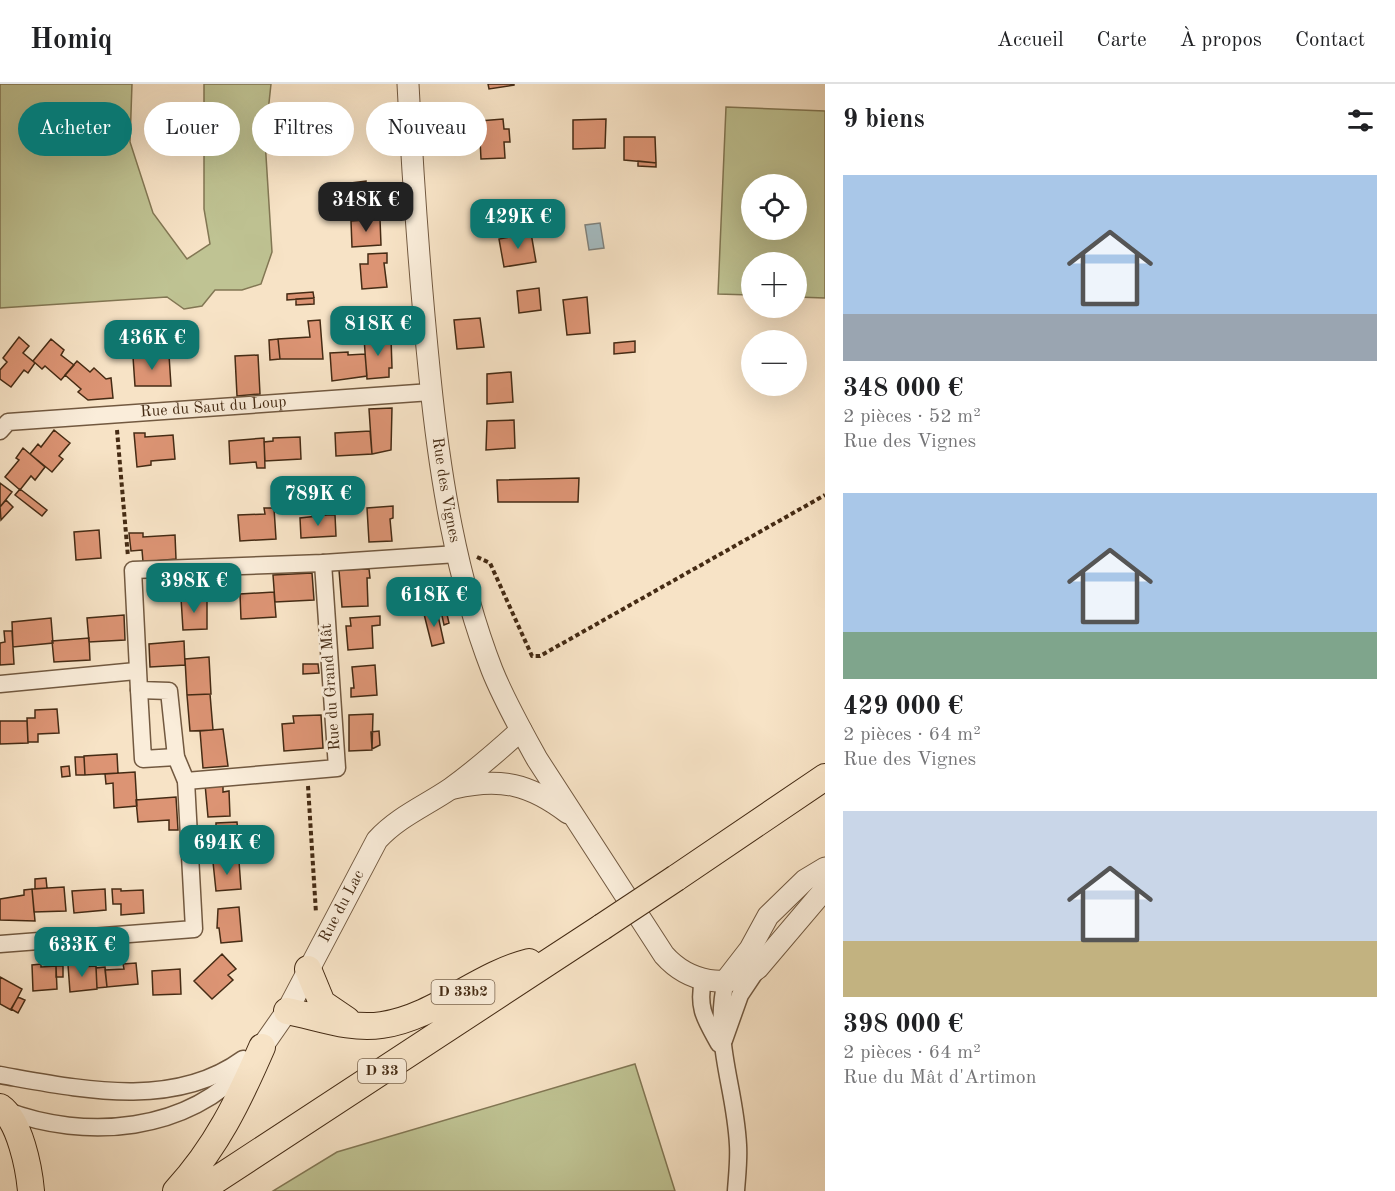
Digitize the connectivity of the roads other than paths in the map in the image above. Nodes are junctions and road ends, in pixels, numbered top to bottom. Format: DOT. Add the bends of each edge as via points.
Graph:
graph roads {
  1 [pos="408,84"];
  2 [pos="431,392"];
  3 [pos="0,431"];
  4 [pos="463,556"];
  5 [pos="323,563"];
  6 [pos="136,671"];
  7 [pos="0,684"];
  8 [pos="139,690"];
  9 [pos="521,730"];
  10 [pos="176,757"];
  11 [pos="537,759"];
  12 [pos="825,777"];
  13 [pos="186,780"];
  14 [pos="490,782"];
  15 [pos="449,790"];
  16 [pos="578,820"];
  17 [pos="825,852"];
  18 [pos="825,868"];
  19 [pos="805,880"];
  20 [pos="825,889"];
  21 [pos="0,944"];
  22 [pos="567,952"];
  23 [pos="763,962"];
  24 [pos="308,969"];
  25 [pos="726,980"];
  26 [pos="703,981"];
  27 [pos="287,1011"];
  28 [pos="357,1025"];
  29 [pos="262,1047"];
  30 [pos="721,1047"];
  31 [pos="0,1076"];
  32 [pos="2,1109"];
  33 [pos="31,1191"];
  34 [pos="176,1191"];
  35 [pos="199,1191"];
  36 [pos="736,1191"];
  1 -- 2 [label="street, Rue des Vignes" via="416,239"];
  2 -- 3 [label="street, Rue du Saut du Loup" via="8,422"];
  2 -- 4 [label="street, Rue des Vignes"];
  4 -- 5 [label="street"];
  4 -- 9 [label="street, Rue des Vignes" via="493,671"];
  5 -- 6 [label="street" via="133,570"];
  5 -- 13 [label="street, Rue du Grand Mât" via="336,768"];
  6 -- 7 [label="street"];
  6 -- 8 [label="street"];
  8 -- 10 [label="street" via="169,691"];
  8 -- 10 [label="street" via="143,759"];
  9 -- 11 [label="street, Rue des Vignes"];
  9 -- 15 [label="street, Rue du Lac"];
  10 -- 13 [label="street"];
  11 -- 14 [label="street, Rue du Lac" via="520,771"];
  11 -- 16 [label="street, Rue des Vignes"];
  12 -- 22 [label="main road, D 33, bridge"];
  13 -- 21 [label="street" via="194,929"];
  14 -- 15 [label="street, Rue du Lac"];
  14 -- 16 [label="street, Rue du Lac" via="540,794"];
  15 -- 24 [label="street, Rue du Lac" via="399,820 377,840"];
  16 -- 26 [label="street, Rue des Vignes" via="676,968"];
  17 -- 19 [label="street"];
  18 -- 19 [label="street"];
  19 -- 23 [label="street"];
  19 -- 25 [label="street" via="768,916 750,949"];
  20 -- 23 [label="street"];
  22 -- 28 [label="main road, D 33b2" via="522,964 411,1017 381,1025"];
  22 -- 35 [label="main road, D 33"];
  23 -- 25 [label="street" via="747,976"];
  23 -- 30 [label="street" via="740,995"];
  24 -- 27 [label="street, Rue du Lac"];
  24 -- 28 [label="main road" via="322,1003"];
  25 -- 26 [label="street"];
  25 -- 30 [label="street" via="721,999"];
  26 -- 30 [label="street" via="699,999 702,1011"];
  27 -- 28 [label="main road, D 33b2"];
  27 -- 29 [label="street, Rue du Lac"];
  29 -- 31 [label="street, Rue du Lac" via="214,1078 182,1088 98,1089"];
  29 -- 32 [label="street, Rue du Lac" via="229,1083 186,1111 164,1119 92,1127 30,1120"];
  29 -- 34 [label="main road" via="208,1155"];
  30 -- 36 [label="street" via="738,1145"];
  32 -- 33 [label="main road" via="17,1132 30,1170"];
}
